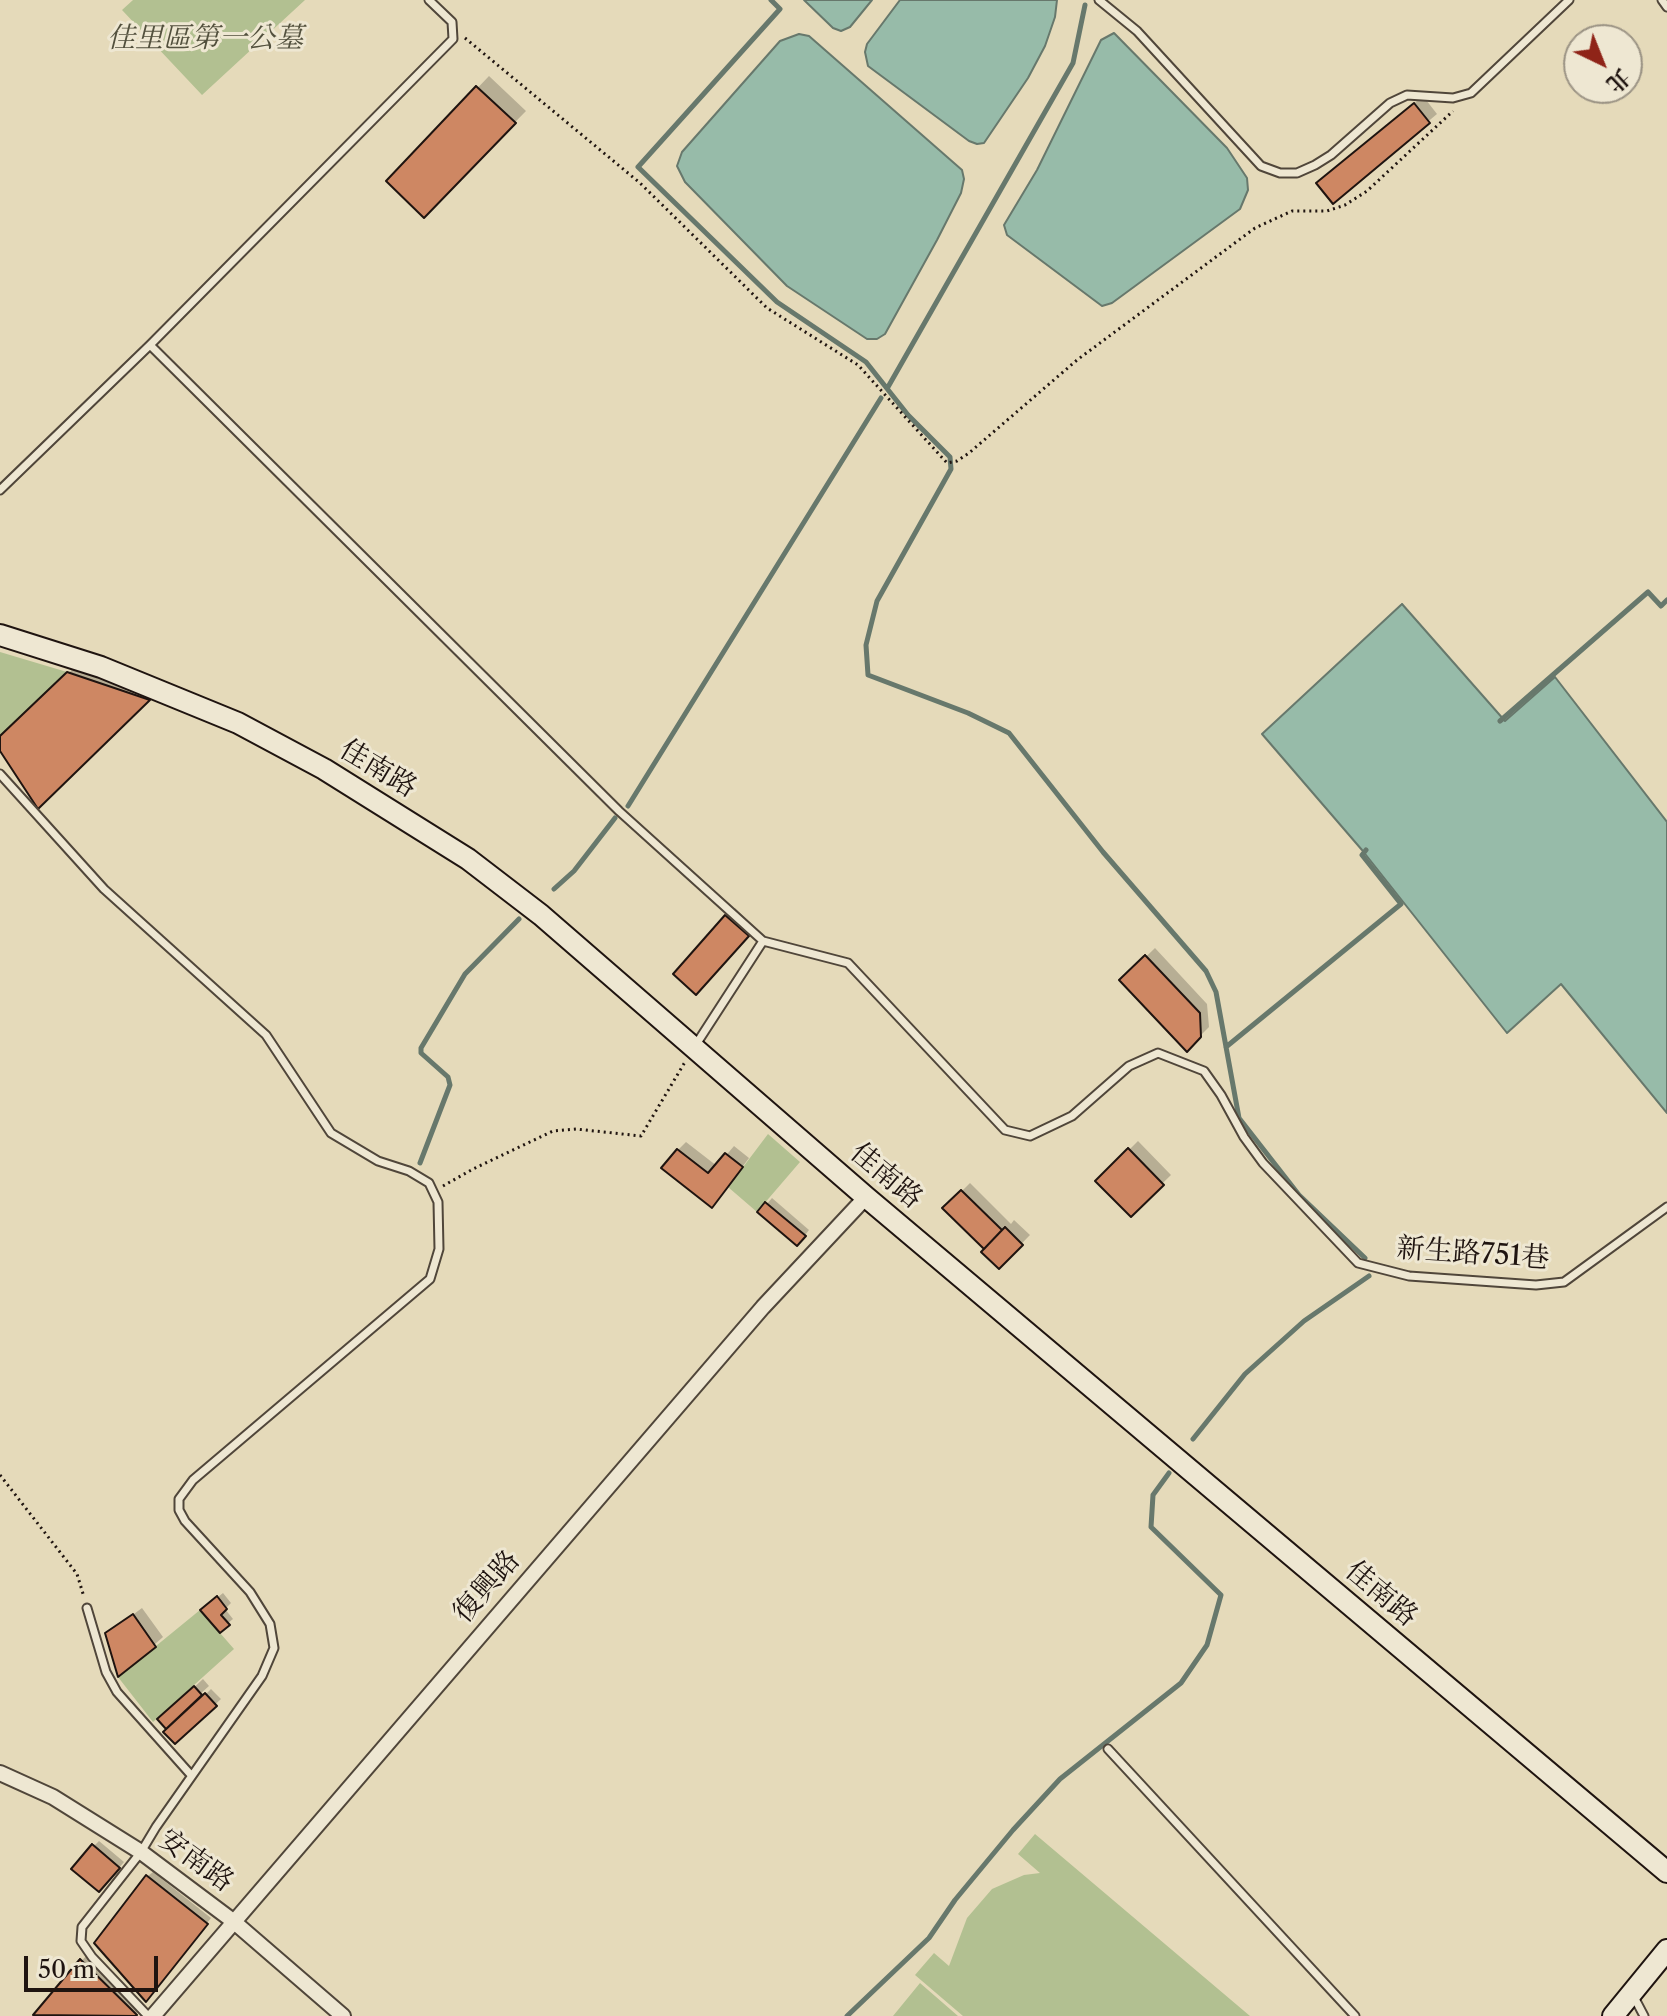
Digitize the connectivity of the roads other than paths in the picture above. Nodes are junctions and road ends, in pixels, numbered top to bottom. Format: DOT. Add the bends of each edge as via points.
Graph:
graph roads {
  1 [pos="429,0"];
  2 [pos="1099,0"];
  3 [pos="1569,0"];
  4 [pos="1662,0"];
  5 [pos="1667,7"];
  6 [pos="150,345"];
  7 [pos="0,490"];
  8 [pos="0,635"];
  9 [pos="0,774"];
  10 [pos="763,941"];
  11 [pos="694,1047"];
  12 [pos="866,1197"];
  13 [pos="1667,1207"];
  14 [pos="87,1608"];
  15 [pos="1108,1749"];
  16 [pos="0,1773"];
  17 [pos="191,1775"];
  18 [pos="141,1852"];
  19 [pos="1667,1872"];
  20 [pos="233,1921"];
  21 [pos="1667,1950"];
  22 [pos="1632,1993"];
  23 [pos="150,2016"];
  24 [pos="343,2016"];
  25 [pos="1355,2016"];
  26 [pos="1613,2016"];
  27 [pos="1644,2016"];
  1 -- 6 [label="lane" via="452,22 453,39"];
  2 -- 3 [label="lane" via="1137,31 1261,166 1280,173 1315,165 1407,95 1453,98 1471,93"];
  4 -- 5 [label="lane"];
  6 -- 7 [label="lane"];
  6 -- 10 [label="lane" via="619,811"];
  8 -- 11 [label="street, 佳南路" via="174,695 336,775 541,915"];
  9 -- 17 [label="lane" via="104,889 266,1035 331,1133 429,1183 438,1202 439,1249 430,1279 193,1480 179,1499 185,1521 250,1592 270,1624 274,1648 262,1676"];
  10 -- 11 [label="lane"];
  10 -- 13 [label="lane, 新生路751巷" via="848,963 1005,1130 1030,1136 1072,1116 1129,1066 1158,1053 1204,1071 1263,1163 1358,1263 1409,1276 1536,1285 1564,1282"];
  11 -- 12 [label="street, 佳南路"];
  12 -- 19 [label="street, 佳南路"];
  12 -- 20 [label="street, 復興路" via="763,1307"];
  14 -- 17 [label="lane" via="117,1692"];
  15 -- 25 [label="lane"];
  16 -- 18 [label="street, 安南路" via="53,1797"];
  17 -- 18 [label="lane"];
  18 -- 20 [label="street, 安南路"];
  18 -- 23 [label="lane" via="92,1911 81,1941"];
  20 -- 23 [label="street, 復興路"];
  20 -- 24 [label="street, 安南路"];
  21 -- 22 [label="street"];
  22 -- 26 [label="street"];
  22 -- 27 [label="lane"];
}
